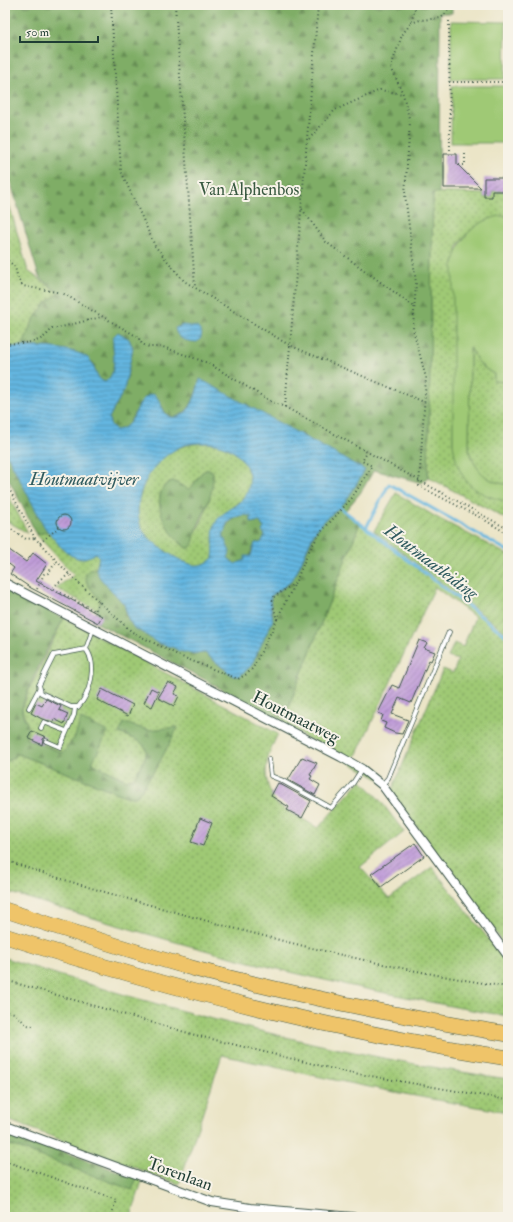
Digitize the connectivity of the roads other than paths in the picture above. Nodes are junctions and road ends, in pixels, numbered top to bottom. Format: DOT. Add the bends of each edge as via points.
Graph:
graph roads {
  1 [pos="5,583"];
  2 [pos="93,629"];
  3 [pos="449,632"];
  4 [pos="86,649"];
  5 [pos="39,689"];
  6 [pos="29,708"];
  7 [pos="75,708"];
  8 [pos="41,728"];
  9 [pos="66,731"];
  10 [pos="46,741"];
  11 [pos="269,759"];
  12 [pos="362,769"];
  13 [pos="382,785"];
  14 [pos="5,910"];
  15 [pos="5,936"];
  16 [pos="508,956"];
  17 [pos="508,1034"];
  18 [pos="508,1058"];
  19 [pos="5,1126"];
  20 [pos="353,1217"];
  1 -- 2 [label="street, Houtmaatweg"];
  2 -- 4 [label="lane"];
  2 -- 12 [label="street, Houtmaatweg"];
  3 -- 13 [label="lane" via="388,778"];
  4 -- 5 [label="lane" via="54,655"];
  4 -- 7 [label="lane" via="90,657 92,679 80,704"];
  5 -- 6 [label="lane"];
  5 -- 7 [label="lane" via="41,693"];
  7 -- 9 [label="lane"];
  8 -- 9 [label="lane" via="44,722"];
  9 -- 10 [label="lane" via="60,747"];
  11 -- 12 [label="lane" via="271,776 331,808 353,784"];
  12 -- 13 [label="street, Houtmaatweg"];
  13 -- 16 [label="street, Houtmaatweg"];
  14 -- 17 [label="highway" via="98,941 266,986 390,1014"];
  15 -- 18 [label="highway" via="124,974 196,993 391,1038"];
  19 -- 20 [label="street, Torenlaan" via="212,1202"];
}
